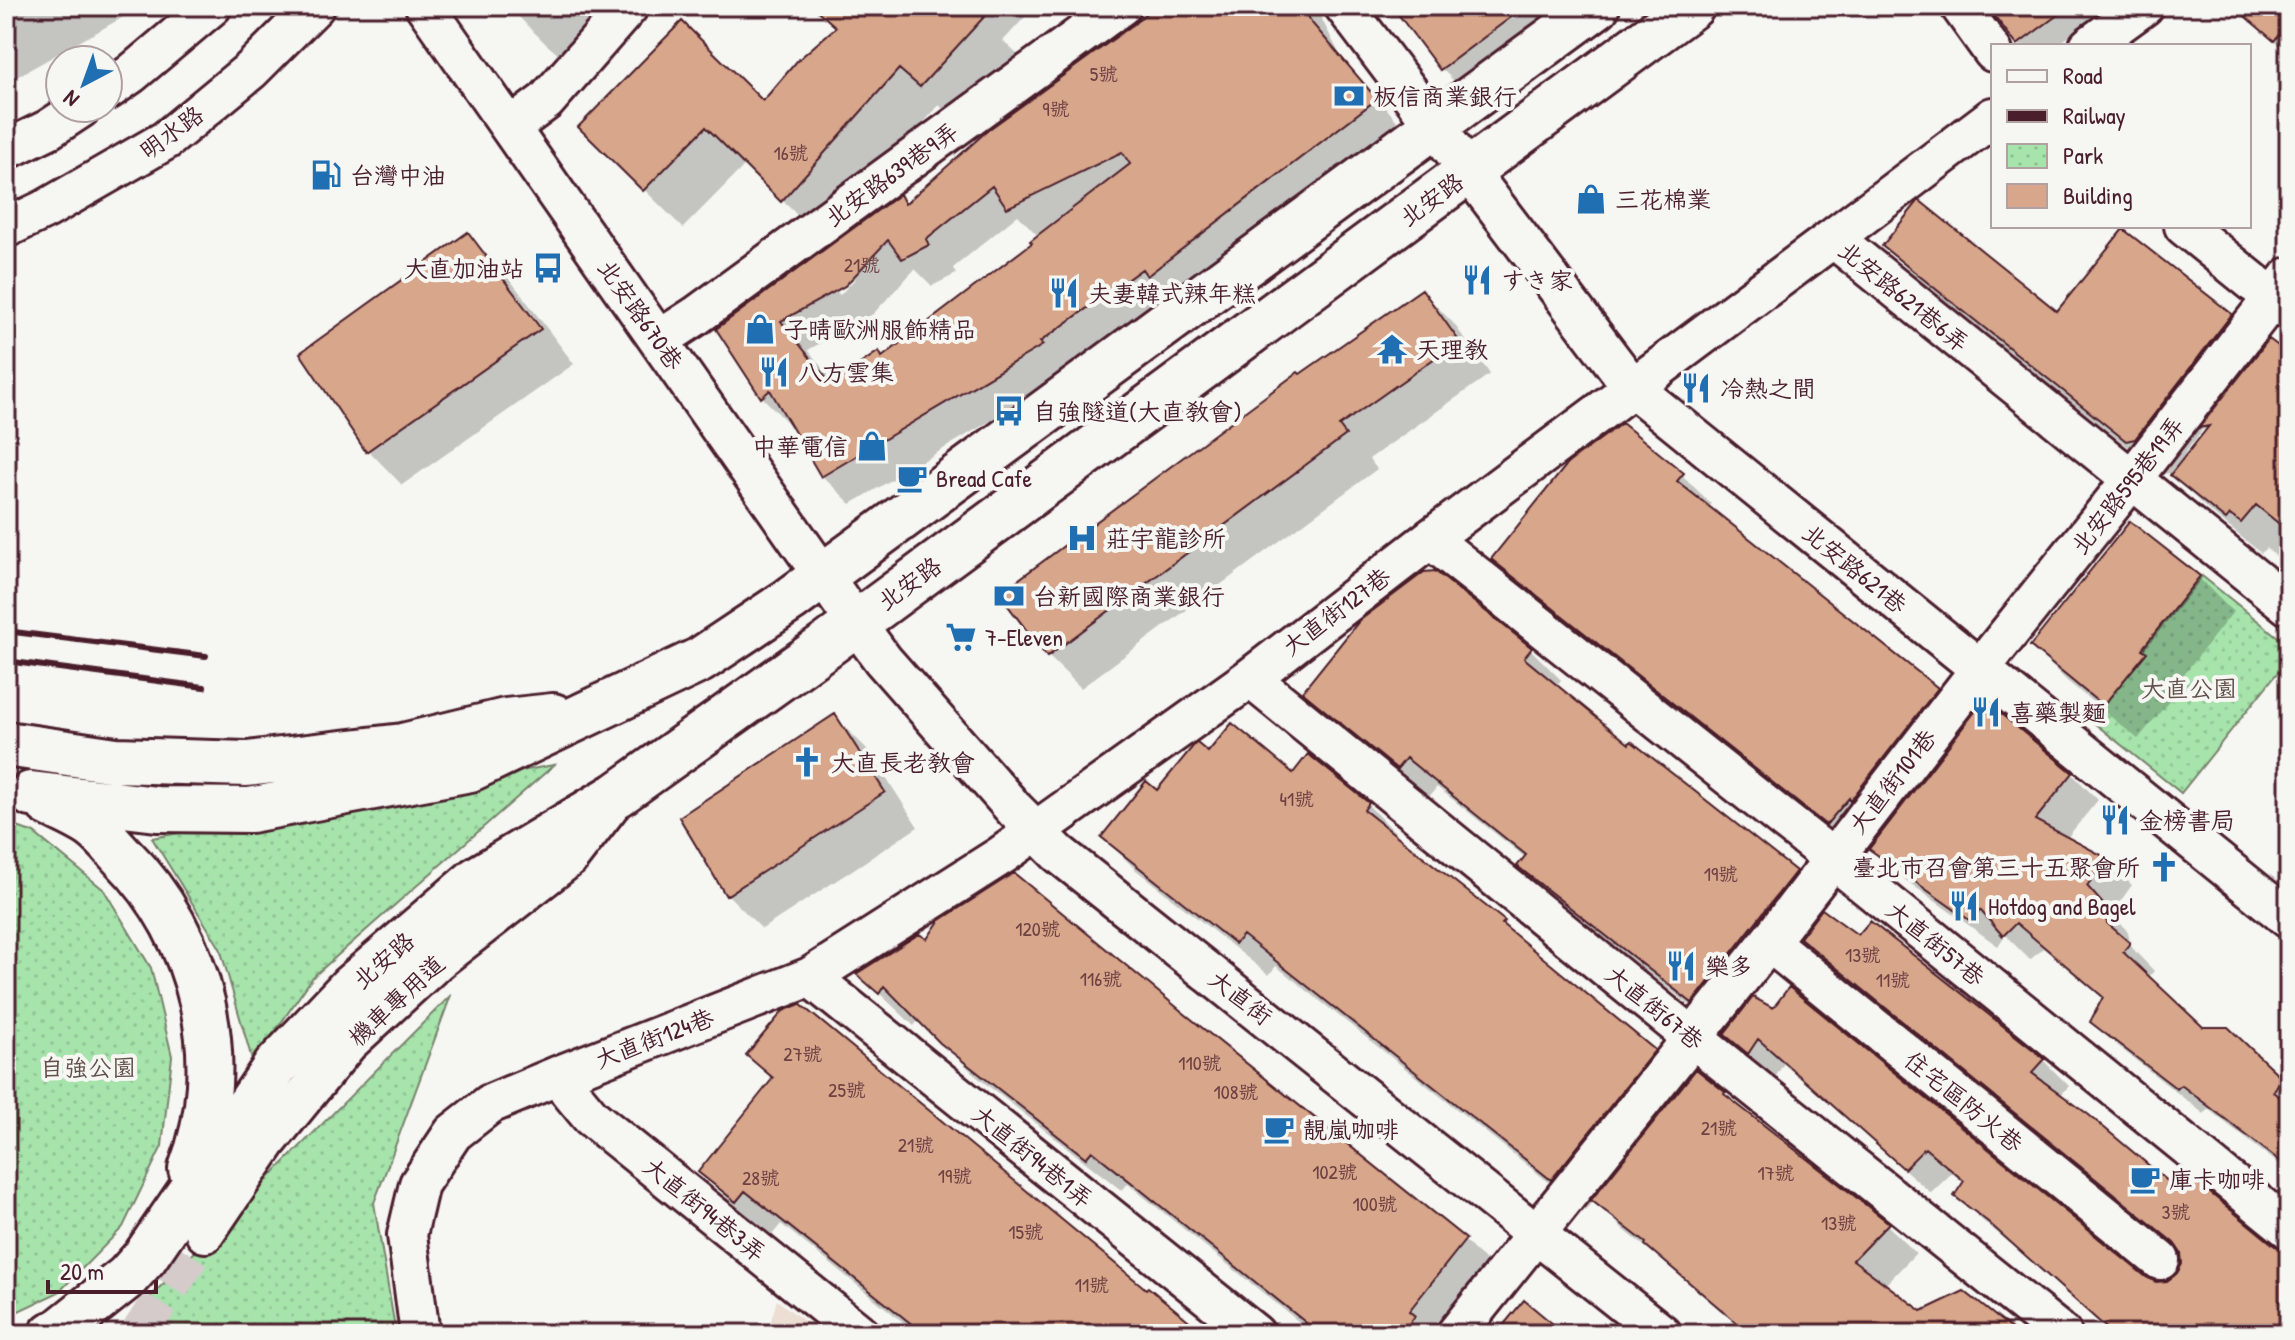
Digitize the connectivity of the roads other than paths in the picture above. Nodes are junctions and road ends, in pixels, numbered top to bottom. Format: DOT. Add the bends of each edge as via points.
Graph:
graph roads {
  1 [pos="212,6"];
  2 [pos="315,6"];
  3 [pos="425,6"];
  4 [pos="629,6"];
  5 [pos="1121,6"];
  6 [pos="1344,6"];
  7 [pos="1597,6"];
  8 [pos="1692,6"];
  9 [pos="1960,6"];
  10 [pos="2144,6"];
  11 [pos="2092,44"];
  12 [pos="1991,49"];
  13 [pos="124,79"];
  14 [pos="1991,119"];
  15 [pos="57,124"];
  16 [pos="1435,126"];
  17 [pos="511,127"];
  18 [pos="6,150"];
  19 [pos="1469,170"];
  20 [pos="6,228"];
  21 [pos="2187,228"];
  22 [pos="1833,238"];
  23 [pos="2283,295"];
  24 [pos="659,340"];
  25 [pos="1633,388"];
  26 [pos="2132,479"];
  27 [pos="1430,539"];
  28 [pos="824,575"];
  29 [pos="2289,606"];
  30 [pos="856,623"];
  31 [pos="1980,669"];
  32 [pos="1250,678"];
  33 [pos="595,711"];
  34 [pos="6,744"];
  35 [pos="18,789"];
  36 [pos="1036,831"];
  37 [pos="1832,858"];
  38 [pos="2289,919"];
  39 [pos="1769,942"];
  40 [pos="810,977"];
  41 [pos="1693,1038"];
  42 [pos="557,1076"];
  43 [pos="190,1221"];
  44 [pos="2289,1229"];
  45 [pos="1537,1232"];
  46 [pos="2160,1260"];
  47 [pos="127,1277"];
  48 [pos="52,1334"];
  49 [pos="112,1334"];
  50 [pos="420,1334"];
  51 [pos="860,1334"];
  52 [pos="1255,1334"];
  53 [pos="1456,1334"];
  54 [pos="1662,1334"];
  55 [pos="2062,1334"];
  1 -- 13 [label="street"];
  2 -- 20 [label="street, 明水路" via="251,70 166,140"];
  3 -- 17 [label="street, 北安路670巷"];
  4 -- 17 [label="street" via="546,101"];
  5 -- 24 [label="street, 北安路639巷9弄"];
  6 -- 16 [label="street, 北安路621巷"];
  7 -- 16 [label="main road, 北安路"];
  8 -- 19 [label="main road, 北安路"];
  9 -- 12 [label="street"];
  10 -- 11 [label="street"];
  14 -- 22 [label="street"];
  15 -- 18 [label="street"];
  16 -- 19 [label="street, 北安路621巷"];
  16 -- 28 [label="main road, 北安路"];
  17 -- 24 [label="street, 北安路670巷"];
  19 -- 25 [label="street, 北安路621巷"];
  19 -- 30 [label="main road, 北安路"];
  21 -- 23 [label="street"];
  22 -- 25 [label="street, 北安路621巷6弄"];
  22 -- 26 [label="street, 北安路621巷6弄"];
  23 -- 26 [label="street, 北安路595巷19弄"];
  24 -- 28 [label="street, 北安路670巷"];
  25 -- 27 [label="street, 大直街127巷"];
  25 -- 31 [label="street, 北安路621巷"];
  26 -- 29 [label="street, 北安路621巷6弄"];
  26 -- 31 [label="street, 北安路595巷19弄"];
  27 -- 32 [label="street, 大直街127巷"];
  27 -- 37 [label="street, 大直街57巷"];
  28 -- 30 [label="street, 北安路670巷"];
  28 -- 33 [label="main road, 北安路" via="700,660"];
  30 -- 36 [label="street, 大直街"];
  30 -- 43 [label="main road, 北安路" via="617,795 477,879 351,987 276,1066"];
  31 -- 37 [label="street, 大直街101巷"];
  31 -- 38 [label="street, 北安路621巷"];
  32 -- 36 [label="street, 大直街127巷"];
  32 -- 41 [label="street, 大直街67巷"];
  33 -- 34 [label="main road" via="506,721 403,746 247,764 116,760"];
  33 -- 35 [label="main road, 北安路" via="470,769 250,810 157,809"];
  35 -- 43 [label="main road, 北安路" via="92,826 143,876 180,936 204,1003 211,1073"];
  36 -- 40 [label="street, 大直街124巷"];
  36 -- 45 [label="street, 大直街"];
  37 -- 39 [label="street, 大直街101巷"];
  37 -- 44 [label="street, 大直街57巷"];
  39 -- 41 [label="street, 大直街101巷"];
  39 -- 46 [label="street, 住宅區防火巷"];
  40 -- 42 [label="street, 大直街124巷"];
  40 -- 52 [label="street, 大直街94巷1弄"];
  41 -- 45 [label="street, 大直街101巷"];
  41 -- 55 [label="street, 大直街67巷"];
  42 -- 50 [label="street, 大直街124巷" via="490,1104 453,1133 419,1184 407,1235"];
  42 -- 51 [label="street, 大直街94巷3弄" via="591,1117"];
  43 -- 47 [label="main road, 北安路"];
  45 -- 53 [label="street, 大直街101巷"];
  45 -- 54 [label="street, 大直街"];
  47 -- 48 [label="main road, 北安路"];
  47 -- 49 [label="main road"];
}
